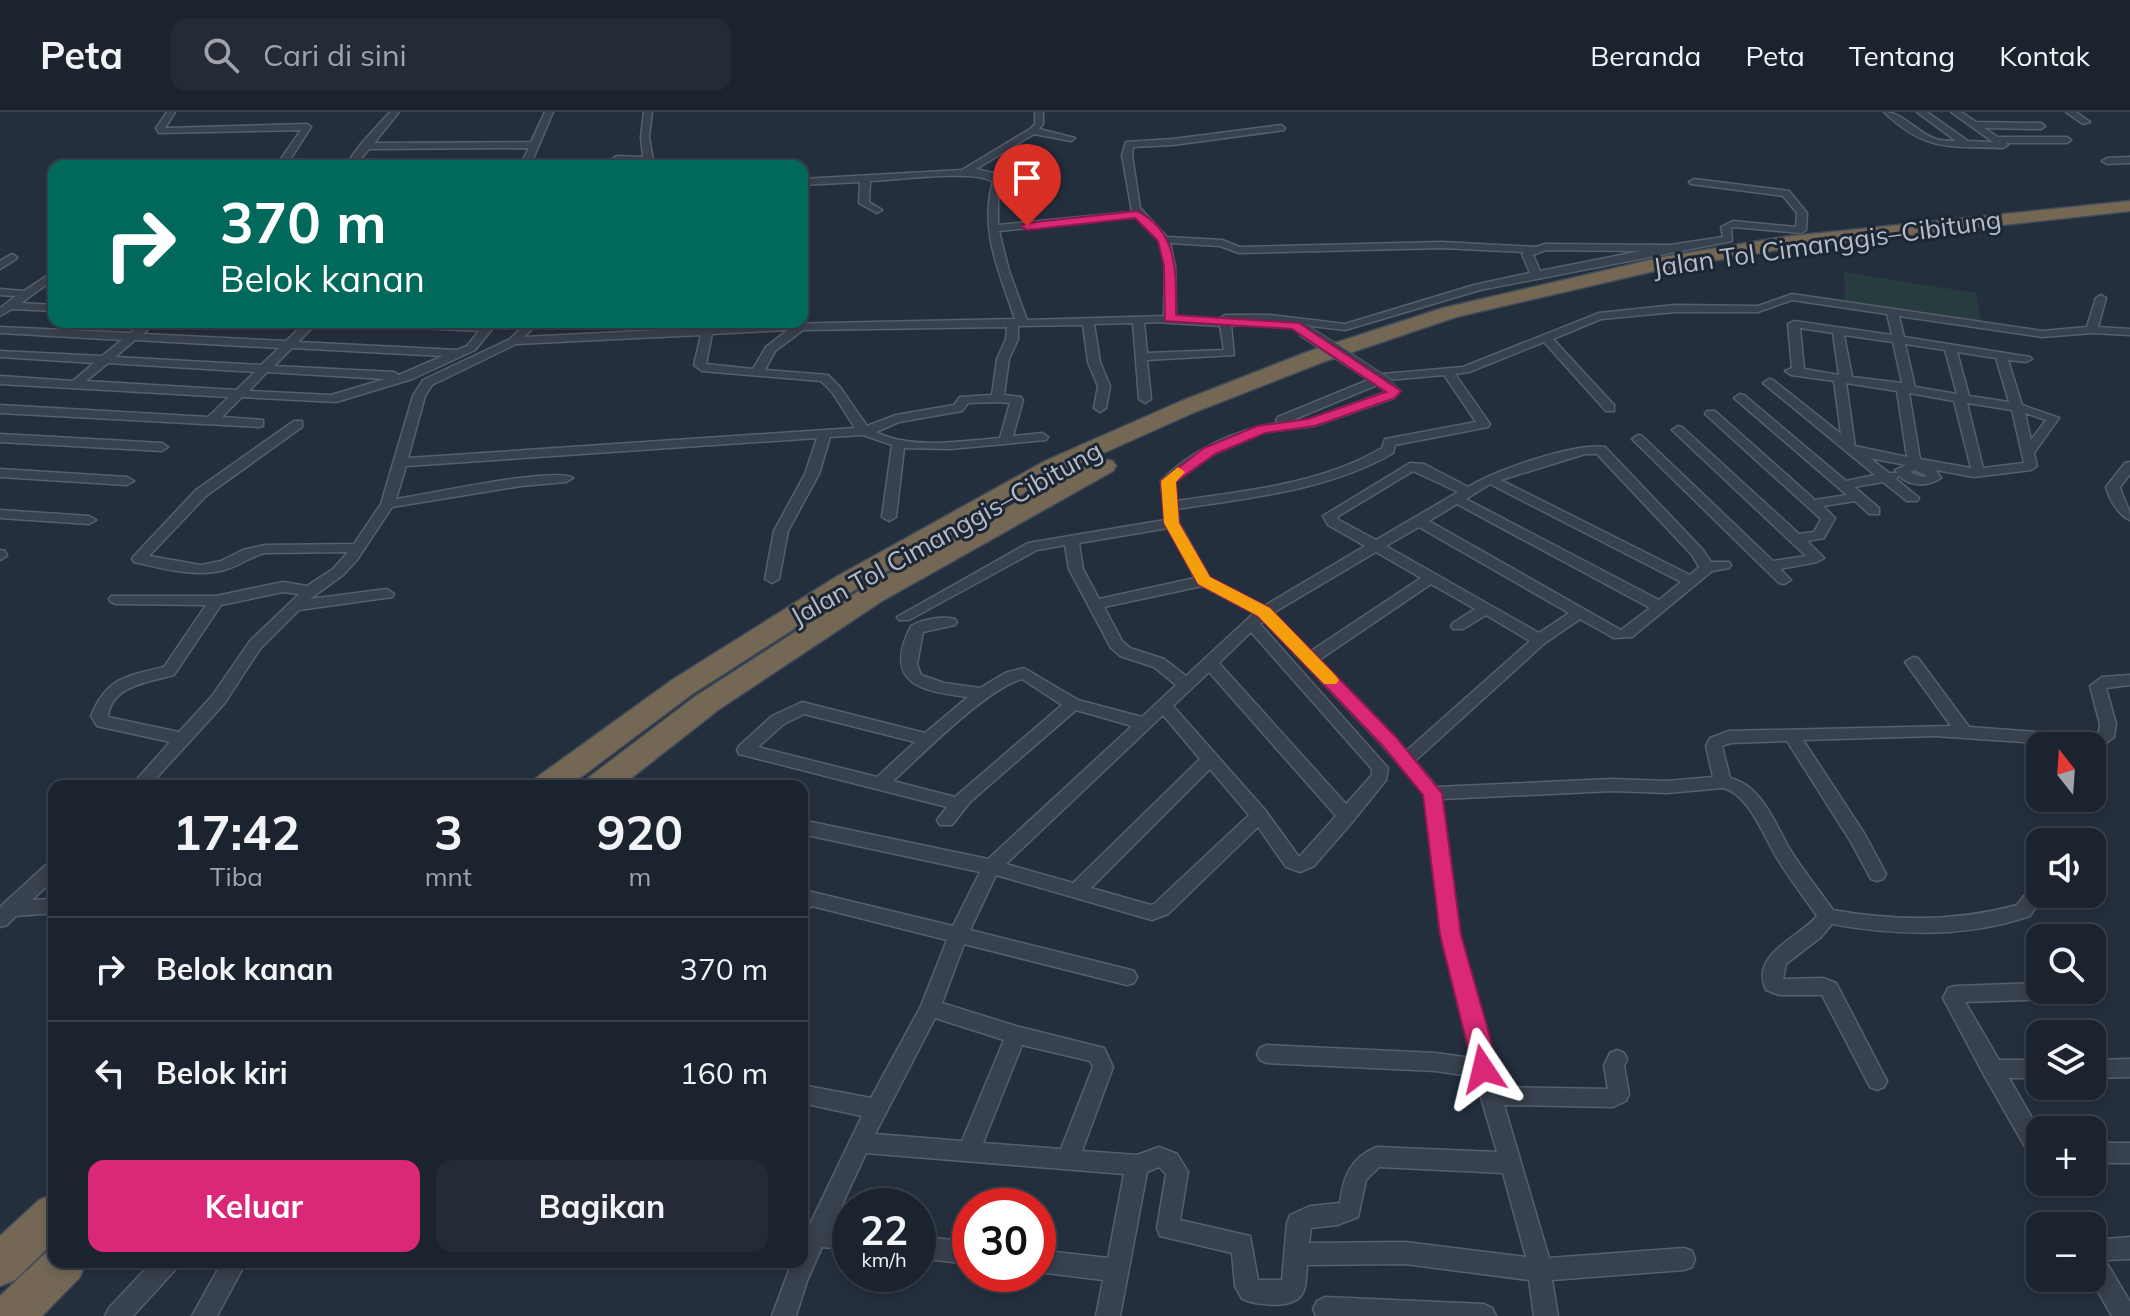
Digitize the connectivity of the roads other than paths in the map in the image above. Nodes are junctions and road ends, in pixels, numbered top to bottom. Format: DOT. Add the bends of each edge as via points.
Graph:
graph roads {
  1 [pos="171,112"];
  2 [pos="395,112"];
  3 [pos="549,112"];
  4 [pos="648,112"];
  5 [pos="1039,112"];
  6 [pos="1888,112"];
  7 [pos="1921,112"];
  8 [pos="1955,112"];
  9 [pos="2038,112"];
  10 [pos="2070,112"];
  11 [pos="2086,122"];
  12 [pos="1974,125"];
  13 [pos="1281,128"];
  14 [pos="1033,131"];
  15 [pos="1071,138"];
  16 [pos="1996,140"];
  17 [pos="2067,140"];
  18 [pos="1966,144"];
  19 [pos="533,145"];
  20 [pos="1985,145"];
  21 [pos="364,146"];
  22 [pos="1994,154"];
  23 [pos="617,159"];
  24 [pos="285,160"];
  25 [pos="354,160"];
  26 [pos="527,160"];
  27 [pos="625,160"];
  28 [pos="649,160"];
  29 [pos="2130,160"];
  30 [pos="2107,161"];
  31 [pos="970,171"];
  32 [pos="865,180"];
  33 [pos="808,182"];
  34 [pos="1694,182"];
  35 [pos="2130,206"];
  36 [pos="877,210"];
  37 [pos="1137,214"];
  38 [pos="2130,218"];
  39 [pos="993,229"];
  40 [pos="1164,240"];
  41 [pos="1670,248"];
  42 [pos="1532,249"];
  43 [pos="12,257"];
  44 [pos="0,266"];
  45 [pos="1536,274"];
  46 [pos="48,281"];
  47 [pos="0,292"];
  48 [pos="27,294"];
  49 [pos="2101,298"];
  50 [pos="1801,304"];
  51 [pos="48,308"];
  52 [pos="5,309"];
  53 [pos="902,312"];
  54 [pos="1893,314"];
  55 [pos="1170,318"];
  56 [pos="1138,319"];
  57 [pos="1088,320"];
  58 [pos="1018,322"];
  59 [pos="1225,323"];
  60 [pos="899,326"];
  61 [pos="808,327"];
  62 [pos="143,328"];
  63 [pos="306,328"];
  64 [pos="488,328"];
  65 [pos="527,328"];
  66 [pos="681,328"];
  67 [pos="697,328"];
  68 [pos="744,328"];
  69 [pos="799,328"];
  70 [pos="0,330"];
  71 [pos="1838,330"];
  72 [pos="2092,330"];
  73 [pos="707,332"];
  74 [pos="2130,332"];
  75 [pos="2008,335"];
  76 [pos="133,337"];
  77 [pos="1546,338"];
  78 [pos="1898,339"];
  79 [pos="514,341"];
  80 [pos="289,345"];
  81 [pos="1950,347"];
  82 [pos="459,353"];
  83 [pos="0,354"];
  84 [pos="2001,355"];
  85 [pos="1142,357"];
  86 [pos="2026,359"];
  87 [pos="105,360"];
  88 [pos="265,368"];
  89 [pos="757,373"];
  90 [pos="1449,374"];
  91 [pos="408,376"];
  92 [pos="1842,378"];
  93 [pos="0,380"];
  94 [pos="1769,383"];
  95 [pos="76,384"];
  96 [pos="1906,388"];
  97 [pos="239,393"];
  98 [pos="998,398"];
  99 [pos="1740,398"];
  100 [pos="1961,398"];
  101 [pos="1145,399"];
  102 [pos="2017,407"];
  103 [pos="1100,408"];
  104 [pos="1610,408"];
  105 [pos="0,409"];
  106 [pos="43,411"];
  107 [pos="1711,414"];
  108 [pos="211,421"];
  109 [pos="259,423"];
  110 [pos="298,424"];
  111 [pos="1262,429"];
  112 [pos="1678,430"];
  113 [pos="866,431"];
  114 [pos="824,435"];
  115 [pos="1042,437"];
  116 [pos="1638,439"];
  117 [pos="1006,440"];
  118 [pos="4,441"];
  119 [pos="898,445"];
  120 [pos="162,447"];
  121 [pos="1851,449"];
  122 [pos="2028,453"];
  123 [pos="401,462"];
  124 [pos="2130,466"];
  125 [pos="1911,467"];
  126 [pos="1978,472"];
  127 [pos="0,473"];
  128 [pos="1886,477"];
  129 [pos="566,478"];
  130 [pos="1490,479"];
  131 [pos="127,481"];
  132 [pos="1843,485"];
  133 [pos="1461,494"];
  134 [pos="1857,497"];
  135 [pos="1912,498"];
  136 [pos="388,504"];
  137 [pos="1813,504"];
  138 [pos="1172,506"];
  139 [pos="1874,511"];
  140 [pos="0,514"];
  141 [pos="2130,516"];
  142 [pos="889,517"];
  143 [pos="89,520"];
  144 [pos="1419,521"];
  145 [pos="1172,523"];
  146 [pos="1071,539"];
  147 [pos="1797,539"];
  148 [pos="1376,545"];
  149 [pos="358,548"];
  150 [pos="1724,565"];
  151 [pos="1770,566"];
  152 [pos="1707,567"];
  153 [pos="1431,578"];
  154 [pos="772,579"];
  155 [pos="1784,580"];
  156 [pos="1204,581"];
  157 [pos="1690,581"];
  158 [pos="310,591"];
  159 [pos="387,594"];
  160 [pos="116,599"];
  161 [pos="216,601"];
  162 [pos="1094,605"];
  163 [pos="293,606"];
  164 [pos="1658,606"];
  165 [pos="1485,609"];
  166 [pos="1580,612"];
  167 [pos="904,617"];
  168 [pos="1258,618"];
  169 [pos="950,622"];
  170 [pos="1458,626"];
  171 [pos="1540,640"];
  172 [pos="1310,659"];
  173 [pos="1913,662"];
  174 [pos="1210,663"];
  175 [pos="2130,680"];
  176 [pos="1187,685"];
  177 [pos="983,694"];
  178 [pos="1073,704"];
  179 [pos="1164,706"];
  180 [pos="1144,723"];
  181 [pos="1964,732"];
  182 [pos="1792,736"];
  183 [pos="183,739"];
  184 [pos="930,740"];
  185 [pos="1210,759"];
  186 [pos="1405,761"];
  187 [pos="145,780"];
  188 [pos="555,780"];
  189 [pos="607,780"];
  190 [pos="1723,782"];
  191 [pos="880,784"];
  192 [pos="1433,793"];
  193 [pos="958,804"];
  194 [pos="1259,815"];
  195 [pos="1347,816"];
  196 [pos="946,820"];
  197 [pos="808,828"];
  198 [pos="991,867"];
  199 [pos="48,874"];
  200 [pos="1877,874"];
  201 [pos="1075,893"];
  202 [pos="808,898"];
  203 [pos="48,907"];
  204 [pos="2026,907"];
  205 [pos="5,914"];
  206 [pos="1827,916"];
  207 [pos="959,934"];
  208 [pos="1127,977"];
  209 [pos="2026,992"];
  210 [pos="930,1008"];
  211 [pos="1016,1035"];
  212 [pos="1267,1054"];
  213 [pos="1617,1059"];
  214 [pos="2130,1068"];
  215 [pos="1483,1069"];
  216 [pos="1991,1069"];
  217 [pos="2026,1069"];
  218 [pos="2106,1069"];
  219 [pos="1877,1081"];
  220 [pos="808,1095"];
  221 [pos="1493,1096"];
  222 [pos="876,1109"];
  223 [pos="2026,1128"];
  224 [pos="859,1143"];
  225 [pos="969,1151"];
  226 [pos="2106,1153"];
  227 [pos="2130,1153"];
  228 [pos="1068,1160"];
  229 [pos="1510,1163"];
  230 [pos="1137,1165"];
  231 [pos="48,1220"];
  232 [pos="817,1235"];
  233 [pos="832,1237"];
  234 [pos="2130,1248"];
  235 [pos="2106,1249"];
  236 [pos="808,1253"];
  237 [pos="1297,1254"];
  238 [pos="1684,1259"];
  239 [pos="1056,1263"];
  240 [pos="0,1265"];
  241 [pos="59,1268"];
  242 [pos="161,1268"];
  243 [pos="232,1268"];
  244 [pos="801,1268"];
  245 [pos="1116,1270"];
  246 [pos="1539,1270"];
  247 [pos="2106,1284"];
  248 [pos="1325,1309"];
  249 [pos="11,1316"];
  250 [pos="117,1316"];
  251 [pos="204,1316"];
  252 [pos="784,1316"];
  253 [pos="1108,1316"];
  254 [pos="1484,1316"];
  255 [pos="1546,1316"];
  256 [pos="2125,1316"];
  1 -- 24 [label="street" via="162,131 307,127"];
  2 -- 21 [label="street"];
  3 -- 19 [label="street"];
  4 -- 28 [label="street"];
  5 -- 14 [label="street"];
  6 -- 18 [label="street" via="1937,143"];
  7 -- 18 [label="street"];
  8 -- 12 [label="street"];
  9 -- 12 [label="street" via="2046,123"];
  10 -- 11 [label="street"];
  12 -- 16 [label="street"];
  13 -- 37 [label="street" via="1129,144"];
  14 -- 15 [label="street"];
  14 -- 31 [label="street"];
  16 -- 17 [label="street"];
  16 -- 20 [label="street" via="2003,145"];
  18 -- 20 [label="street"];
  19 -- 21 [label="street"];
  19 -- 26 [label="street"];
  20 -- 22 [label="street"];
  21 -- 25 [label="street"];
  23 -- 27 [label="street"];
  29 -- 30 [label="street"];
  31 -- 32 [label="street"];
  31 -- 39 [label="street" via="998,181"];
  32 -- 33 [label="street"];
  32 -- 36 [label="street" via="864,203"];
  34 -- 41 [label="street" via="1786,193 1802,213 1801,230 1728,224 1725,241"];
  35 -- 188 [label="highway, Jalan Tol Cimanggis–Cibitung" via="1799,241 1663,263 1450,312 1315,357 1054,466 846,583 682,687"];
  37 -- 39 [label="street"];
  37 -- 40 [label="street"];
  38 -- 189 [label="highway, Jalan Tol Cimanggis–Cibitung" via="1865,247 1678,275 1489,320 1340,368 1205,421 1062,487 872,595 707,703"];
  39 -- 58 [label="street"];
  40 -- 42 [label="street" via="1222,243 1239,250 1442,245"];
  40 -- 55 [label="street"];
  41 -- 42 [label="street"];
  41 -- 45 [label="street"];
  42 -- 45 [label="street" via="1527,254"];
  43 -- 44 [label="street"];
  45 -- 59 [label="street" via="1345,327 1270,318 1225,318"];
  46 -- 48 [label="street"];
  47 -- 48 [label="street"];
  48 -- 52 [label="street"];
  49 -- 72 [label="street"];
  50 -- 54 [label="street"];
  51 -- 52 [label="street"];
  53 -- 60 [label="street"];
  54 -- 72 [label="street" via="2042,334"];
  54 -- 75 [label="street"];
  54 -- 77 [label="street" via="1782,298 1761,309 1686,308 1599,316"];
  54 -- 78 [label="street"];
  55 -- 56 [label="street"];
  55 -- 59 [label="street"];
  56 -- 57 [label="street"];
  56 -- 85 [label="street"];
  57 -- 58 [label="street"];
  57 -- 103 [label="street" via="1094,362 1104,386"];
  58 -- 60 [label="street"];
  58 -- 98 [label="street" via="1003,359"];
  59 -- 85 [label="street" via="1230,353"];
  59 -- 111 [label="street, bridge" via="1287,324 1303,330 1394,391 1310,423"];
  60 -- 61 [label="street"];
  62 -- 76 [label="street"];
  63 -- 80 [label="street"];
  64 -- 82 [label="street" via="471,348"];
  65 -- 79 [label="street"];
  66 -- 79 [label="street"];
  67 -- 73 [label="street"];
  68 -- 73 [label="street"];
  69 -- 89 [label="street" via="770,349"];
  70 -- 76 [label="street"];
  71 -- 78 [label="street"];
  71 -- 92 [label="street"];
  71 -- 92 [label="street" via="1794,324 1795,371"];
  72 -- 74 [label="street"];
  73 -- 89 [label="street" via="700,365"];
  76 -- 80 [label="street"];
  76 -- 87 [label="street"];
  77 -- 90 [label="street"];
  77 -- 104 [label="street"];
  78 -- 81 [label="street"];
  78 -- 96 [label="street"];
  79 -- 123 [label="street" via="427,383"];
  80 -- 82 [label="street"];
  80 -- 88 [label="street"];
  81 -- 84 [label="street"];
  81 -- 100 [label="street"];
  82 -- 91 [label="street"];
  83 -- 87 [label="street"];
  84 -- 86 [label="street"];
  84 -- 102 [label="street"];
  85 -- 101 [label="street"];
  87 -- 88 [label="street"];
  87 -- 95 [label="street"];
  88 -- 91 [label="street"];
  88 -- 97 [label="street"];
  89 -- 113 [label="street" via="824,378"];
  90 -- 111 [label="street" via="1387,377"];
  90 -- 138 [label="street" via="1484,424 1389,442 1388,450 1365,465"];
  91 -- 97 [label="street" via="332,399"];
  92 -- 96 [label="street"];
  92 -- 121 [label="street"];
  93 -- 95 [label="street"];
  94 -- 121 [label="street"];
  95 -- 97 [label="street"];
  96 -- 100 [label="street"];
  96 -- 125 [label="street"];
  97 -- 108 [label="street"];
  98 -- 113 [label="street" via="964,400 958,408 896,419"];
  98 -- 117 [label="street" via="1017,400"];
  99 -- 132 [label="street"];
  100 -- 102 [label="street"];
  100 -- 126 [label="street"];
  102 -- 122 [label="street"];
  102 -- 122 [label="street" via="2053,418"];
  105 -- 106 [label="street"];
  106 -- 108 [label="street"];
  106 -- 118 [label="street"];
  107 -- 137 [label="street"];
  108 -- 109 [label="street"];
  110 -- 149 [label="street" via="201,493 139,559 201,569 265,549"];
  111 -- 138 [label="street" via="1209,451 1177,472 1168,481"];
  112 -- 147 [label="street"];
  113 -- 114 [label="street"];
  113 -- 119 [label="street"];
  114 -- 123 [label="street"];
  114 -- 154 [label="street" via="812,474 781,531"];
  115 -- 117 [label="street"];
  116 -- 151 [label="street"];
  117 -- 119 [label="street"];
  118 -- 120 [label="street"];
  119 -- 142 [label="street"];
  121 -- 125 [label="street"];
  121 -- 128 [label="street"];
  122 -- 126 [label="street" via="2031,466"];
  123 -- 136 [label="street"];
  124 -- 141 [label="street" via="2113,487"];
  125 -- 126 [label="street"];
  125 -- 128 [label="street"];
  127 -- 131 [label="street"];
  128 -- 132 [label="street"];
  128 -- 135 [label="street"];
  129 -- 136 [label="street" via="522,480"];
  130 -- 133 [label="street"];
  130 -- 152 [label="street" via="1584,450 1600,450"];
  130 -- 157 [label="street"];
  132 -- 134 [label="street"];
  133 -- 144 [label="street"];
  133 -- 148 [label="street" via="1419,467 1410,467 1330,516"];
  133 -- 164 [label="street"];
  134 -- 137 [label="street"];
  134 -- 139 [label="street"];
  136 -- 149 [label="street"];
  137 -- 147 [label="street" via="1828,518 1819,535"];
  138 -- 145 [label="street"];
  140 -- 143 [label="street"];
  144 -- 148 [label="street"];
  144 -- 166 [label="street"];
  145 -- 146 [label="street"];
  145 -- 156 [label="street"];
  146 -- 162 [label="street" via="1076,569"];
  146 -- 167 [label="street" via="1033,546"];
  147 -- 151 [label="street" via="1817,558"];
  148 -- 153 [label="street"];
  148 -- 168 [label="street"];
  149 -- 158 [label="street" via="338,572"];
  150 -- 152 [label="street"];
  151 -- 155 [label="street"];
  152 -- 157 [label="street"];
  153 -- 165 [label="street"];
  153 -- 172 [label="street"];
  156 -- 162 [label="street"];
  156 -- 168 [label="street"];
  157 -- 164 [label="street"];
  158 -- 161 [label="street" via="283,587"];
  158 -- 163 [label="street"];
  159 -- 163 [label="street"];
  160 -- 161 [label="street"];
  161 -- 183 [label="street" via="169,671 118,685 99,716 103,722"];
  162 -- 176 [label="street" via="1125,652 1159,663"];
  163 -- 183 [label="street" via="255,645 218,700"];
  164 -- 166 [label="street" via="1623,635 1612,634"];
  165 -- 170 [label="street"];
  165 -- 171 [label="street"];
  166 -- 171 [label="street"];
  168 -- 172 [label="street"];
  168 -- 174 [label="street"];
  168 -- 195 [label="street" via="1377,761 1380,776"];
  169 -- 177 [label="street" via="916,629 913,678"];
  171 -- 186 [label="street"];
  172 -- 186 [label="street"];
  173 -- 181 [label="street"];
  174 -- 176 [label="street"];
  174 -- 195 [label="street"];
  175 -- 181 [label="street" via="2098,686 2108,724 2106,737 2100,739"];
  176 -- 179 [label="street"];
  177 -- 178 [label="street" via="1008,676 1024,673"];
  177 -- 184 [label="street"];
  178 -- 180 [label="street"];
  178 -- 193 [label="street"];
  179 -- 180 [label="street"];
  179 -- 185 [label="street"];
  180 -- 198 [label="street"];
  181 -- 182 [label="street"];
  182 -- 190 [label="street" via="1716,742"];
  182 -- 200 [label="street"];
  183 -- 187 [label="street"];
  184 -- 191 [label="street"];
  184 -- 191 [label="street" via="802,708 778,720 745,750"];
  185 -- 194 [label="street"];
  185 -- 201 [label="street"];
  186 -- 192 [label="street"];
  190 -- 192 [label="street"];
  190 -- 206 [label="street" via="1745,793 1765,817"];
  191 -- 193 [label="street"];
  192 -- 215 [label="street" via="1451,935"];
  193 -- 196 [label="street"];
  194 -- 195 [label="street" via="1292,862 1300,865"];
  194 -- 201 [label="street" via="1152,913"];
  197 -- 198 [label="street"];
  198 -- 201 [label="street"];
  198 -- 207 [label="street"];
  199 -- 205 [label="street"];
  202 -- 207 [label="street"];
  203 -- 205 [label="street"];
  204 -- 206 [label="street" via="1970,923 1879,923"];
  206 -- 219 [label="street" via="1775,964 1772,981 1779,987 1829,989"];
  207 -- 208 [label="street"];
  207 -- 210 [label="street"];
  209 -- 216 [label="street" via="1953,998"];
  210 -- 211 [label="street"];
  210 -- 222 [label="street"];
  211 -- 225 [label="street"];
  211 -- 228 [label="street" via="1097,1054 1102,1060"];
  212 -- 215 [label="street"];
  213 -- 221 [label="street" via="1619,1094 1613,1098"];
  214 -- 218 [label="street"];
  215 -- 221 [label="street"];
  216 -- 217 [label="street"];
  216 -- 223 [label="street"];
  220 -- 222 [label="street"];
  221 -- 229 [label="street"];
  222 -- 224 [label="street"];
  224 -- 225 [label="street"];
  224 -- 232 [label="street"];
  225 -- 228 [label="street"];
  226 -- 227 [label="street"];
  228 -- 230 [label="street"];
  229 -- 237 [label="street" via="1377,1157 1355,1176 1350,1210 1311,1215 1298,1223"];
  229 -- 246 [label="street"];
  230 -- 237 [label="street" via="1159,1157 1174,1166 1168,1228 1242,1244 1250,1291 1288,1292"];
  230 -- 245 [label="street"];
  231 -- 240 [label="highway"];
  232 -- 233 [label="street"];
  232 -- 236 [label="street"];
  234 -- 235 [label="street"];
  237 -- 246 [label="street" via="1405,1253"];
  238 -- 246 [label="street"];
  239 -- 245 [label="street"];
  241 -- 249 [label="highway"];
  242 -- 250 [label="street"];
  243 -- 251 [label="street"];
  244 -- 252 [label="street"];
  245 -- 253 [label="street"];
  246 -- 255 [label="street"];
  247 -- 256 [label="street"];
  248 -- 254 [label="street"];
}
